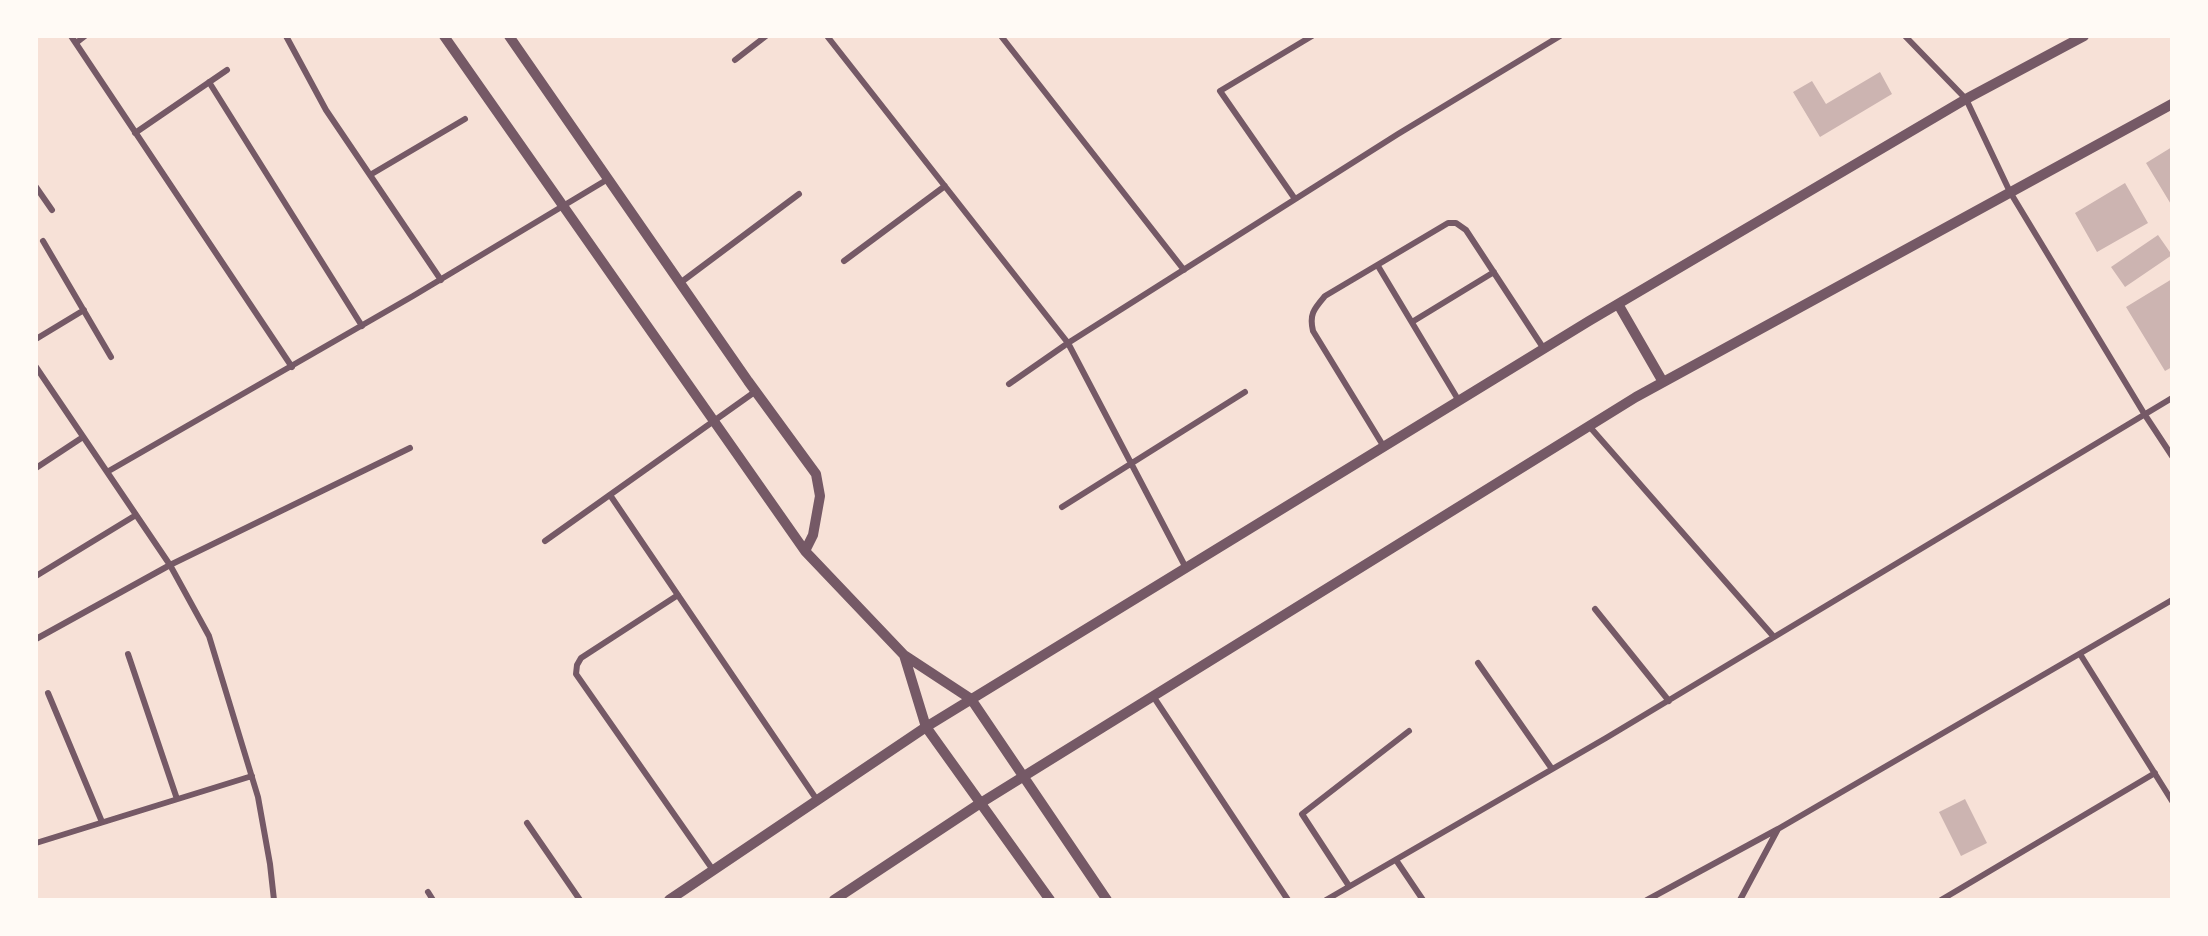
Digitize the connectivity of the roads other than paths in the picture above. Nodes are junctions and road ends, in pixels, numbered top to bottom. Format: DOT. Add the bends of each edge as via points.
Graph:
graph roads {
  1 [pos="71,36"];
  2 [pos="85,36"];
  3 [pos="286,36"];
  4 [pos="444,36"];
  5 [pos="509,36"];
  6 [pos="766,36"];
  7 [pos="828,36"];
  8 [pos="1001,36"];
  9 [pos="1560,36"];
  10 [pos="1905,36"];
  11 [pos="2084,36"];
  12 [pos="1307,37"];
  13 [pos="76,43"];
  14 [pos="735,60"];
  15 [pos="227,70"];
  16 [pos="209,82"];
  17 [pos="1966,99"];
  18 [pos="2172,104"];
  19 [pos="465,119"];
  20 [pos="135,133"];
  21 [pos="370,175"];
  22 [pos="608,179"];
  23 [pos="945,186"];
  24 [pos="36,187"];
  25 [pos="2010,192"];
  26 [pos="799,194"];
  27 [pos="1295,199"];
  28 [pos="562,206"];
  29 [pos="52,210"];
  30 [pos="43,241"];
  31 [pos="844,261"];
  32 [pos="1377,266"];
  33 [pos="1184,270"];
  34 [pos="1494,272"];
  35 [pos="441,280"];
  36 [pos="680,283"];
  37 [pos="1618,304"];
  38 [pos="84,310"];
  39 [pos="1412,322"];
  40 [pos="362,326"];
  41 [pos="36,339"];
  42 [pos="1068,343"];
  43 [pos="1544,349"];
  44 [pos="111,357"];
  45 [pos="292,367"];
  46 [pos="36,368"];
  47 [pos="1663,382"];
  48 [pos="1010,384"];
  49 [pos="756,391"];
  50 [pos="1245,392"];
  51 [pos="2172,398"];
  52 [pos="1460,400"];
  53 [pos="2145,415"];
  54 [pos="713,422"];
  55 [pos="1589,426"];
  56 [pos="83,437"];
  57 [pos="1384,447"];
  58 [pos="410,448"];
  59 [pos="2172,456"];
  60 [pos="1131,464"];
  61 [pos="36,468"];
  62 [pos="107,472"];
  63 [pos="610,495"];
  64 [pos="1062,507"];
  65 [pos="135,515"];
  66 [pos="545,541"];
  67 [pos="805,551"];
  68 [pos="170,565"];
  69 [pos="1186,568"];
  70 [pos="36,576"];
  71 [pos="678,595"];
  72 [pos="2172,600"];
  73 [pos="1595,609"];
  74 [pos="1774,637"];
  75 [pos="36,639"];
  76 [pos="128,654"];
  77 [pos="2080,654"];
  78 [pos="903,655"];
  79 [pos="1478,663"];
  80 [pos="48,693"];
  81 [pos="1153,696"];
  82 [pos="971,699"];
  83 [pos="1669,700"];
  84 [pos="926,727"];
  85 [pos="1409,731"];
  86 [pos="1552,770"];
  87 [pos="2155,773"];
  88 [pos="252,776"];
  89 [pos="1023,776"];
  90 [pos="177,799"];
  91 [pos="817,800"];
  92 [pos="2172,801"];
  93 [pos="979,804"];
  94 [pos="102,822"];
  95 [pos="527,823"];
  96 [pos="1778,829"];
  97 [pos="36,843"];
  98 [pos="1396,860"];
  99 [pos="714,870"];
  100 [pos="1349,886"];
  101 [pos="428,892"];
  102 [pos="274,900"];
  103 [pos="434,900"];
  104 [pos="579,900"];
  105 [pos="669,900"];
  106 [pos="834,900"];
  107 [pos="1050,900"];
  108 [pos="1107,900"];
  109 [pos="1288,900"];
  110 [pos="1326,900"];
  111 [pos="1423,900"];
  112 [pos="1647,900"];
  113 [pos="1740,900"];
  114 [pos="1941,900"];
  1 -- 13 [label="street"];
  2 -- 13 [label="street"];
  3 -- 21 [label="street" via="326,110"];
  4 -- 28 [label="street"];
  5 -- 22 [label="street"];
  6 -- 14 [label="street"];
  7 -- 23 [label="street"];
  8 -- 33 [label="street"];
  9 -- 27 [label="street"];
  10 -- 17 [label="street"];
  11 -- 17 [label="street"];
  12 -- 27 [label="street" via="1220,91"];
  13 -- 20 [label="street"];
  15 -- 16 [label="street"];
  16 -- 20 [label="street"];
  16 -- 40 [label="street"];
  17 -- 25 [label="street"];
  17 -- 37 [label="street"];
  18 -- 25 [label="street"];
  19 -- 21 [label="street"];
  20 -- 45 [label="street"];
  21 -- 35 [label="street"];
  22 -- 28 [label="street"];
  22 -- 36 [label="street"];
  23 -- 31 [label="street"];
  23 -- 42 [label="street"];
  24 -- 29 [label="street"];
  25 -- 47 [label="street"];
  25 -- 53 [label="street"];
  26 -- 36 [label="street"];
  27 -- 33 [label="street"];
  28 -- 35 [label="street"];
  28 -- 54 [label="street"];
  30 -- 38 [label="street"];
  32 -- 34 [label="street" via="1448,223 1455,223 1466,230"];
  32 -- 39 [label="street"];
  32 -- 57 [label="street" via="1325,296 1310,319 1313,331"];
  33 -- 42 [label="street"];
  34 -- 39 [label="street"];
  34 -- 43 [label="street"];
  35 -- 40 [label="street"];
  36 -- 49 [label="street"];
  37 -- 43 [label="street"];
  37 -- 47 [label="street"];
  38 -- 41 [label="street"];
  38 -- 44 [label="street"];
  39 -- 52 [label="street"];
  40 -- 45 [label="street"];
  42 -- 48 [label="street"];
  42 -- 60 [label="street"];
  43 -- 52 [label="street"];
  45 -- 62 [label="street"];
  46 -- 56 [label="street"];
  47 -- 55 [label="street"];
  49 -- 54 [label="street"];
  49 -- 67 [label="street" via="816,474 819,506"];
  50 -- 60 [label="street"];
  51 -- 53 [label="street"];
  52 -- 57 [label="street"];
  53 -- 59 [label="street"];
  53 -- 74 [label="street"];
  54 -- 63 [label="street"];
  54 -- 67 [label="street"];
  55 -- 74 [label="street"];
  55 -- 81 [label="street"];
  56 -- 61 [label="street"];
  56 -- 62 [label="street"];
  57 -- 69 [label="street"];
  58 -- 68 [label="street"];
  60 -- 64 [label="street"];
  60 -- 69 [label="street"];
  62 -- 65 [label="street"];
  63 -- 66 [label="street"];
  63 -- 71 [label="street"];
  65 -- 68 [label="street"];
  65 -- 70 [label="street"];
  67 -- 78 [label="street"];
  68 -- 75 [label="street"];
  68 -- 88 [label="street" via="209,636"];
  69 -- 82 [label="street"];
  71 -- 91 [label="street"];
  71 -- 99 [label="street" via="581,658 576,674"];
  72 -- 77 [label="street"];
  73 -- 83 [label="street"];
  74 -- 83 [label="street"];
  76 -- 90 [label="street"];
  77 -- 87 [label="street"];
  77 -- 96 [label="street"];
  78 -- 82 [label="street"];
  78 -- 84 [label="street"];
  79 -- 86 [label="street"];
  80 -- 94 [label="street"];
  81 -- 89 [label="street"];
  81 -- 109 [label="street"];
  82 -- 84 [label="street"];
  82 -- 89 [label="street"];
  83 -- 86 [label="street"];
  84 -- 91 [label="street"];
  84 -- 93 [label="street"];
  85 -- 100 [label="street" via="1302,814"];
  86 -- 98 [label="street"];
  87 -- 92 [label="street"];
  87 -- 114 [label="street"];
  88 -- 90 [label="street"];
  88 -- 102 [label="street"];
  89 -- 93 [label="street"];
  89 -- 108 [label="street"];
  90 -- 94 [label="street"];
  91 -- 99 [label="street"];
  93 -- 106 [label="street"];
  93 -- 107 [label="street"];
  94 -- 97 [label="street"];
  95 -- 104 [label="street"];
  96 -- 112 [label="street"];
  96 -- 113 [label="street"];
  98 -- 100 [label="street"];
  98 -- 111 [label="street"];
  99 -- 105 [label="street"];
  100 -- 110 [label="street"];
  101 -- 103 [label="street"];
}
